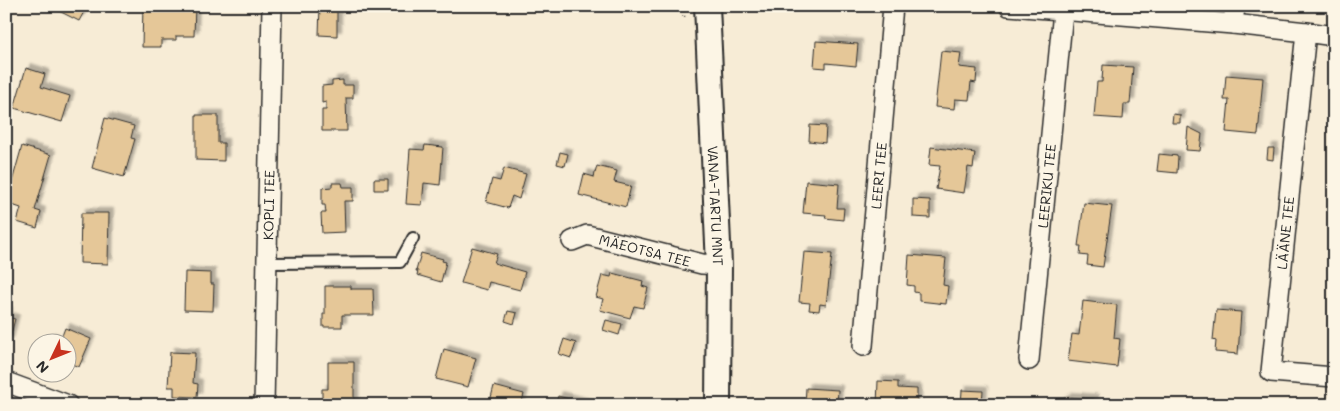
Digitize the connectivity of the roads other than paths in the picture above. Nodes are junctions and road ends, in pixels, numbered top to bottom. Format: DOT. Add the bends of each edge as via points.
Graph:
graph roads {
  1 [pos="272,6"];
  2 [pos="707,6"];
  3 [pos="892,6"];
  4 [pos="1009,6"];
  5 [pos="1098,10"];
  6 [pos="1064,11"];
  7 [pos="1234,15"];
  8 [pos="1306,32"];
  9 [pos="1334,36"];
  10 [pos="413,238"];
  11 [pos="572,241"];
  12 [pos="267,263"];
  13 [pos="719,265"];
  14 [pos="863,346"];
  15 [pos="1029,360"];
  16 [pos="1334,377"];
  17 [pos="6,382"];
  18 [pos="68,405"];
  19 [pos="264,405"];
  20 [pos="718,405"];
  1 -- 12 [label="street, KOPLI TEE"];
  2 -- 13 [label="street, VANA-TARTU MNT"];
  3 -- 14 [label="street, LEERI TEE"];
  4 -- 6 [label="street"];
  5 -- 6 [label="street"];
  5 -- 7 [label="street"];
  6 -- 15 [label="street, LEERIKU TEE"];
  7 -- 8 [label="street"];
  8 -- 9 [label="street"];
  8 -- 16 [label="street, LÄÄNE TEE" via="1271,372"];
  10 -- 12 [label="lane" via="400,262"];
  11 -- 13 [label="street, MÄEOTSA TEE" via="587,235 702,264"];
  12 -- 19 [label="street, KOPLI TEE"];
  13 -- 20 [label="street, VANA-TARTU MNT"];
  17 -- 18 [label="street"];
}
